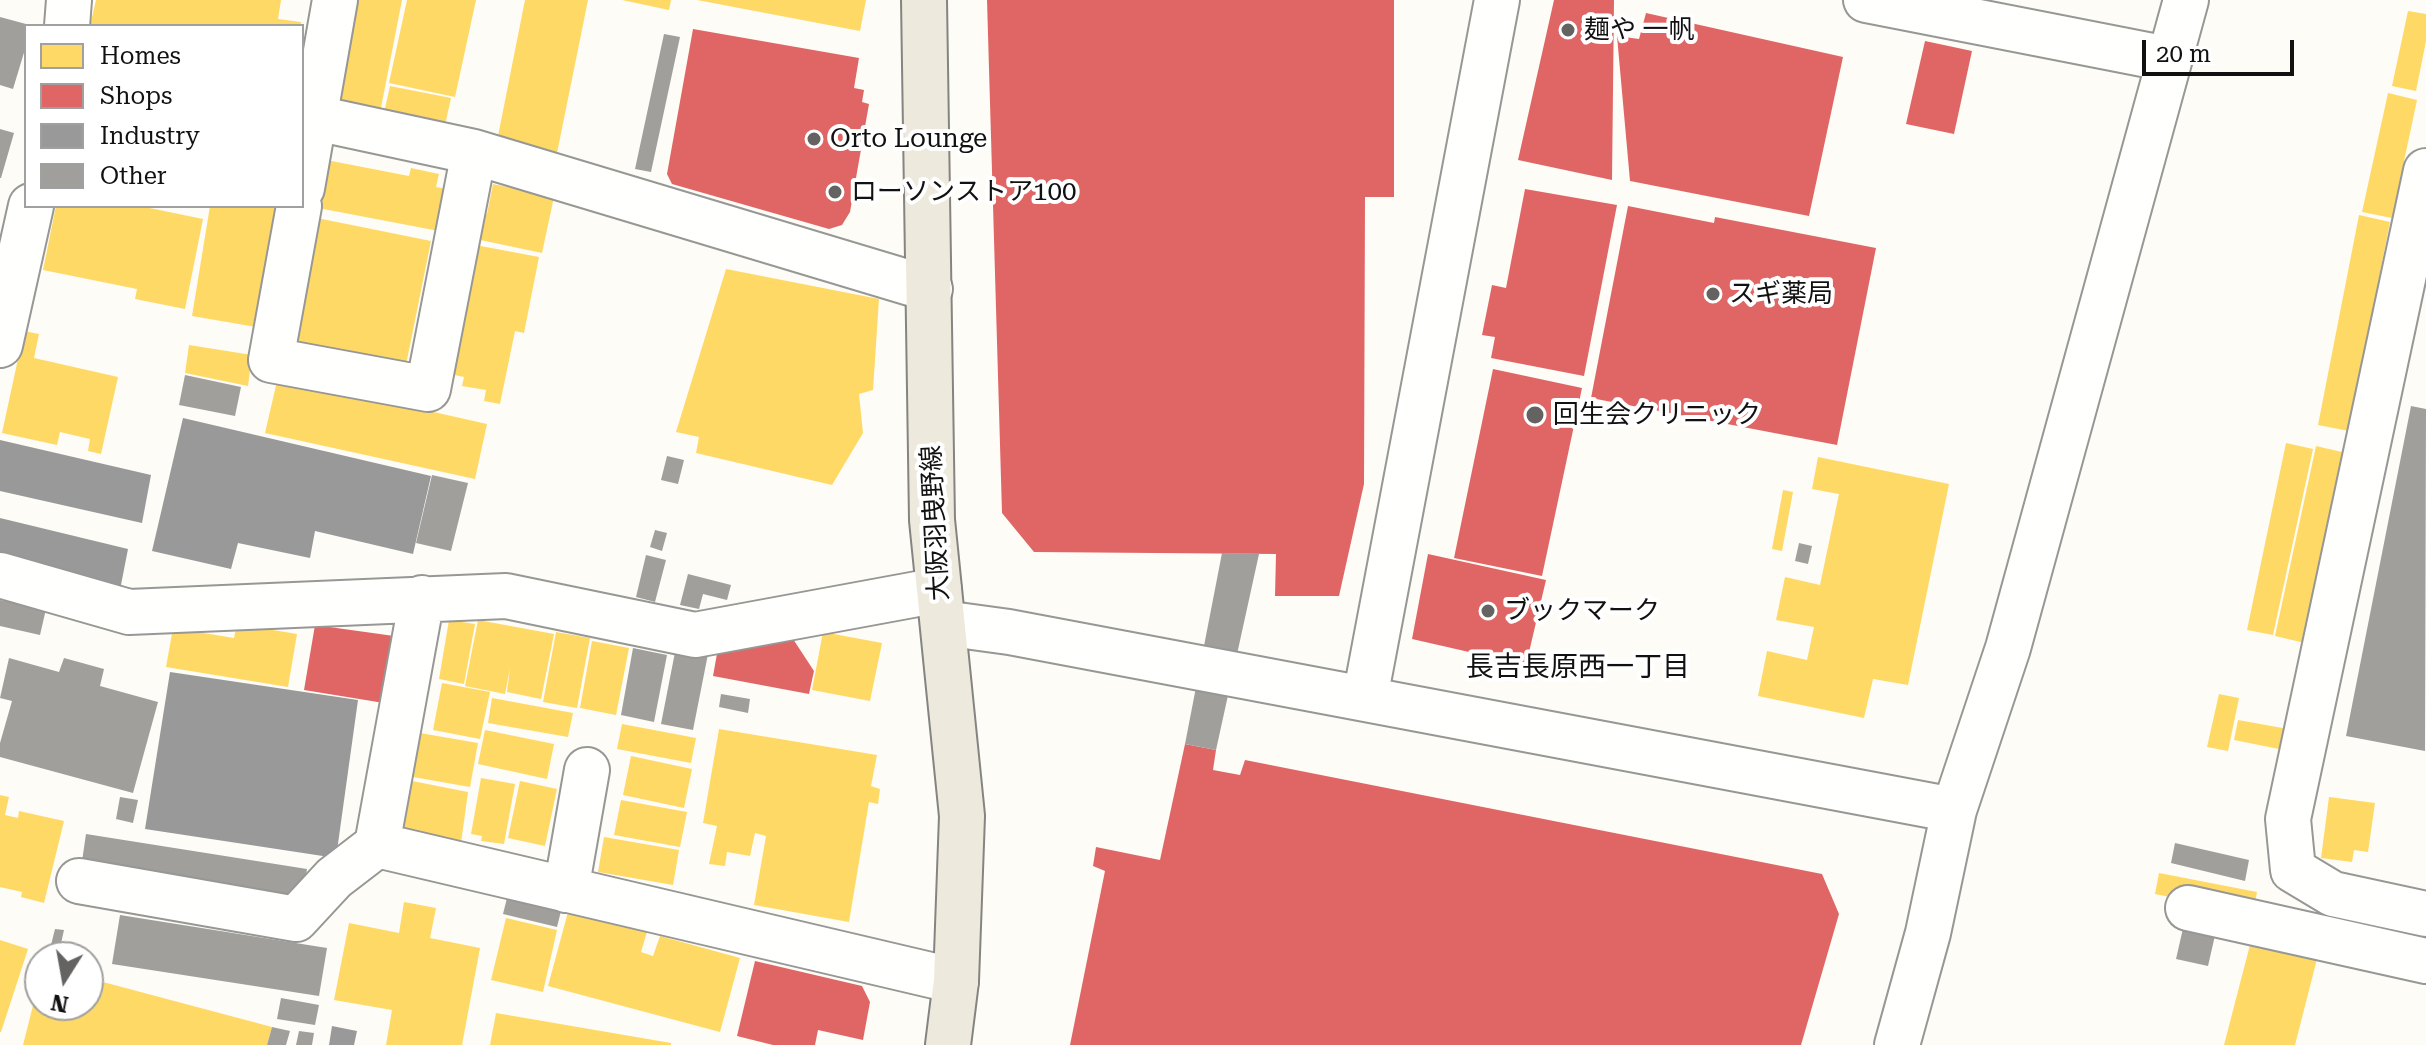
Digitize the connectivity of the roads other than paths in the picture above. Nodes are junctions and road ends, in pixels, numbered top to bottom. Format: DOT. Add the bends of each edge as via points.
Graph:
graph roads {
  1 [pos="69,0"];
  2 [pos="335,0"];
  3 [pos="924,0"];
  4 [pos="1497,0"];
  5 [pos="1866,0"];
  6 [pos="2186,0"];
  7 [pos="67,24"];
  8 [pos="2168,59"];
  9 [pos="308,117"];
  10 [pos="474,152"];
  11 [pos="304,164"];
  12 [pos="2426,171"];
  13 [pos="31,208"];
  14 [pos="299,208"];
  15 [pos="930,289"];
  16 [pos="0,345"];
  17 [pos="0,575"];
  18 [pos="422,598"];
  19 [pos="941,607"];
  20 [pos="1365,698"];
  21 [pos="587,770"];
  22 [pos="1954,810"];
  23 [pos="377,845"];
  24 [pos="79,881"];
  25 [pos="566,890"];
  26 [pos="2188,908"];
  27 [pos="2426,914"];
  28 [pos="2426,961"];
  29 [pos="956,981"];
  30 [pos="948,1045"];
  31 [pos="1897,1045"];
  1 -- 7 [label="street"];
  2 -- 9 [label="street"];
  3 -- 15 [label="main road, 大阪羽曳野線"];
  4 -- 20 [label="street"];
  5 -- 8 [label="street"];
  6 -- 8 [label="street"];
  8 -- 22 [label="street" via="2008,648"];
  9 -- 10 [label="street"];
  9 -- 11 [label="street"];
  10 -- 14 [label="street" via="428,389 271,360"];
  10 -- 15 [label="street"];
  12 -- 27 [label="street" via="2288,819 2293,870 2333,894"];
  13 -- 16 [label="street"];
  15 -- 19 [label="main road, 大阪羽曳野線" via="932,520"];
  17 -- 18 [label="street" via="129,612"];
  18 -- 19 [label="street" via="506,596 695,635"];
  18 -- 23 [label="street"];
  19 -- 20 [label="street" via="1009,632"];
  19 -- 29 [label="main road, 大阪羽曳野線" via="962,816"];
  20 -- 22 [label="street"];
  21 -- 25 [label="street"];
  22 -- 31 [label="street"];
  23 -- 24 [label="street" via="334,878 296,919"];
  23 -- 25 [label="street"];
  25 -- 29 [label="street"];
  26 -- 28 [label="street"];
  29 -- 30 [label="main road, 大阪羽曳野線"];
}
